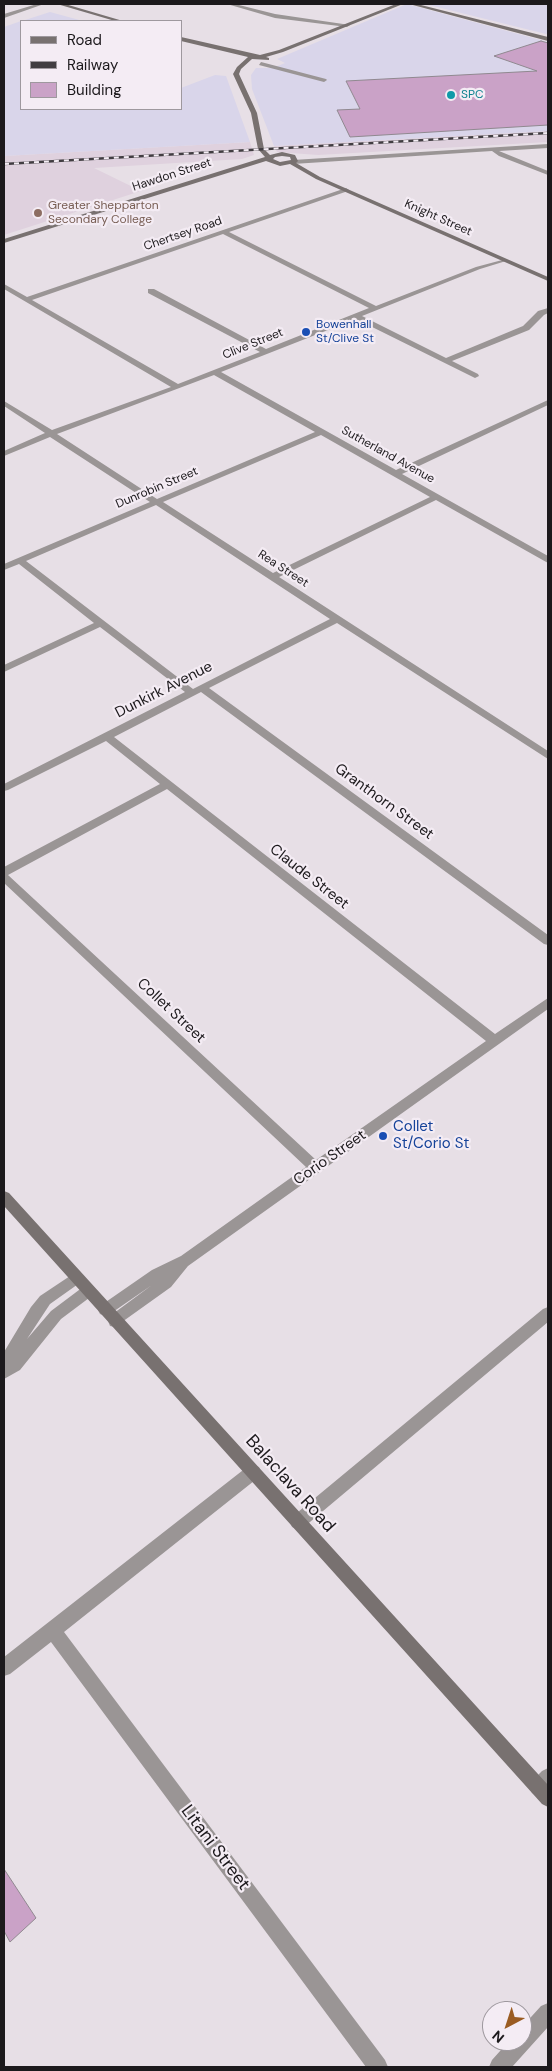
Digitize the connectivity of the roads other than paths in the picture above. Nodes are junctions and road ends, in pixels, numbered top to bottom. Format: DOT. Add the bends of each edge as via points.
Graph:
graph roads {
  1 [pos="41,4"];
  2 [pos="62,4"];
  3 [pos="230,4"];
  4 [pos="400,4"];
  5 [pos="412,4"];
  6 [pos="4,16"];
  7 [pos="117,20"];
  8 [pos="346,25"];
  9 [pos="182,38"];
  10 [pos="548,39"];
  11 [pos="281,51"];
  12 [pos="231,52"];
  13 [pos="259,59"];
  14 [pos="268,60"];
  15 [pos="248,62"];
  16 [pos="247,103"];
  17 [pos="246,112"];
  18 [pos="254,113"];
  19 [pos="255,126"];
  20 [pos="260,143"];
  21 [pos="548,146"];
  22 [pos="493,149"];
  23 [pos="279,154"];
  24 [pos="287,154"];
  25 [pos="269,158"];
  26 [pos="328,158"];
  27 [pos="293,162"];
  28 [pos="279,164"];
  29 [pos="232,168"];
  30 [pos="548,174"];
  31 [pos="318,178"];
  32 [pos="346,190"];
  33 [pos="223,232"];
  34 [pos="4,241"];
  35 [pos="502,259"];
  36 [pos="548,279"];
  37 [pos="4,286"];
  38 [pos="151,291"];
  39 [pos="28,299"];
  40 [pos="376,309"];
  41 [pos="548,310"];
  42 [pos="356,316"];
  43 [pos="266,352"];
  44 [pos="446,361"];
  45 [pos="215,372"];
  46 [pos="476,376"];
  47 [pos="178,387"];
  48 [pos="548,402"];
  49 [pos="4,403"];
  50 [pos="321,432"];
  51 [pos="54,435"];
  52 [pos="8,453"];
  53 [pos="395,474"];
  54 [pos="436,497"];
  55 [pos="157,502"];
  56 [pos="20,560"];
  57 [pos="548,560"];
  58 [pos="4,567"];
  59 [pos="272,577"];
  60 [pos="338,619"];
  61 [pos="101,623"];
  62 [pos="4,669"];
  63 [pos="196,690"];
  64 [pos="106,736"];
  65 [pos="548,756"];
  66 [pos="167,785"];
  67 [pos="4,788"];
  68 [pos="4,872"];
  69 [pos="4,877"];
  70 [pos="548,941"];
  71 [pos="548,1004"];
  72 [pos="495,1041"];
  73 [pos="316,1168"];
  74 [pos="4,1197"];
  75 [pos="76,1278"];
  76 [pos="88,1291"];
  77 [pos="548,1313"];
  78 [pos="110,1315"];
  79 [pos="4,1365"];
  80 [pos="4,1372"];
  81 [pos="253,1472"];
  82 [pos="298,1522"];
  83 [pos="52,1630"];
  84 [pos="4,1668"];
  85 [pos="545,1787"];
  86 [pos="548,2013"];
  87 [pos="378,2067"];
  88 [pos="499,2067"];
  1 -- 6 [label="street"];
  2 -- 7 [label="street"];
  3 -- 8 [label="street" via="275,16"];
  4 -- 8 [label="street"];
  5 -- 10 [label="street"];
  8 -- 11 [label="street"];
  9 -- 12 [label="street"];
  11 -- 13 [label="street"];
  11 -- 14 [label="street"];
  12 -- 13 [label="street"];
  12 -- 15 [label="street"];
  13 -- 14 [label="street"];
  13 -- 14 [label="street" via="327,78"];
  13 -- 15 [label="street"];
  15 -- 16 [label="street" via="238,79 240,95"];
  16 -- 17 [label="street"];
  16 -- 18 [label="street"];
  17 -- 18 [label="street"];
  17 -- 19 [label="street"];
  18 -- 19 [label="street"];
  19 -- 20 [label="street"];
  20 -- 23 [label="street" via="270,152"];
  20 -- 25 [label="street"];
  21 -- 22 [label="street"];
  22 -- 26 [label="street"];
  22 -- 30 [label="street"];
  23 -- 24 [label="street"];
  23 -- 25 [label="street, Hawdon Street"];
  24 -- 26 [label="street"];
  24 -- 27 [label="street" via="295,158"];
  25 -- 28 [label="street" via="269,161"];
  25 -- 29 [label="street, Hawdon Street"];
  26 -- 27 [label="street"];
  27 -- 28 [label="street"];
  27 -- 31 [label="street, Knight Street"];
  28 -- 29 [label="street, Hawdon Street"];
  28 -- 31 [label="street, Knight Street"];
  29 -- 34 [label="street, Hawdon Street"];
  31 -- 32 [label="street, Knight Street"];
  32 -- 33 [label="street, Chertsey Road"];
  32 -- 35 [label="street, Knight Street"];
  33 -- 39 [label="street, Chertsey Road"];
  33 -- 40 [label="street"];
  35 -- 36 [label="street, Knight Street"];
  35 -- 40 [label="street, Clive Street"];
  37 -- 39 [label="street"];
  38 -- 43 [label="street"];
  39 -- 47 [label="street"];
  40 -- 42 [label="street, Clive Street"];
  41 -- 44 [label="street" via="526,328"];
  42 -- 43 [label="street, Clive Street"];
  42 -- 44 [label="street"];
  43 -- 45 [label="street, Clive Street"];
  44 -- 46 [label="street"];
  45 -- 47 [label="street, Clive Street"];
  45 -- 50 [label="street, Sutherland Avenue"];
  47 -- 51 [label="street, Clive Street"];
  48 -- 53 [label="street"];
  49 -- 51 [label="street, Rea Street"];
  50 -- 53 [label="street, Sutherland Avenue"];
  50 -- 55 [label="street, Dunrobin Street"];
  51 -- 52 [label="street, Clive Street"];
  51 -- 55 [label="street, Rea Street"];
  53 -- 54 [label="street, Sutherland Avenue"];
  54 -- 57 [label="street, Sutherland Avenue"];
  54 -- 59 [label="street"];
  55 -- 56 [label="street, Dunrobin Street"];
  55 -- 59 [label="street, Rea Street"];
  56 -- 58 [label="street, Dunrobin Street"];
  56 -- 61 [label="street, Granthorn Street"];
  59 -- 60 [label="street, Rea Street"];
  60 -- 63 [label="street, Dunkirk Avenue"];
  60 -- 65 [label="street, Rea Street"];
  61 -- 62 [label="street"];
  61 -- 63 [label="street, Granthorn Street"];
  63 -- 64 [label="street, Dunkirk Avenue"];
  63 -- 70 [label="street, Granthorn Street"];
  64 -- 66 [label="street, Claude Street"];
  64 -- 67 [label="street, Dunkirk Avenue"];
  66 -- 68 [label="street"];
  66 -- 72 [label="street, Claude Street"];
  69 -- 73 [label="street, Collet Street"];
  71 -- 72 [label="street, Corio Street"];
  72 -- 73 [label="street, Corio Street"];
  73 -- 78 [label="street, Corio Street" via="186,1260 166,1283"];
  74 -- 75 [label="street, Balaclava Road"];
  75 -- 76 [label="street, Balaclava Road"];
  75 -- 79 [label="street" via="36,1310"];
  76 -- 78 [label="street, Balaclava Road"];
  76 -- 80 [label="street" via="56,1315 15,1365"];
  77 -- 82 [label="street"];
  78 -- 81 [label="street, Balaclava Road"];
  81 -- 82 [label="street, Balaclava Road"];
  81 -- 83 [label="street"];
  82 -- 85 [label="street, Balaclava Road"];
  83 -- 84 [label="street"];
  83 -- 87 [label="street, Litani Street"];
  86 -- 88 [label="street"];
}
